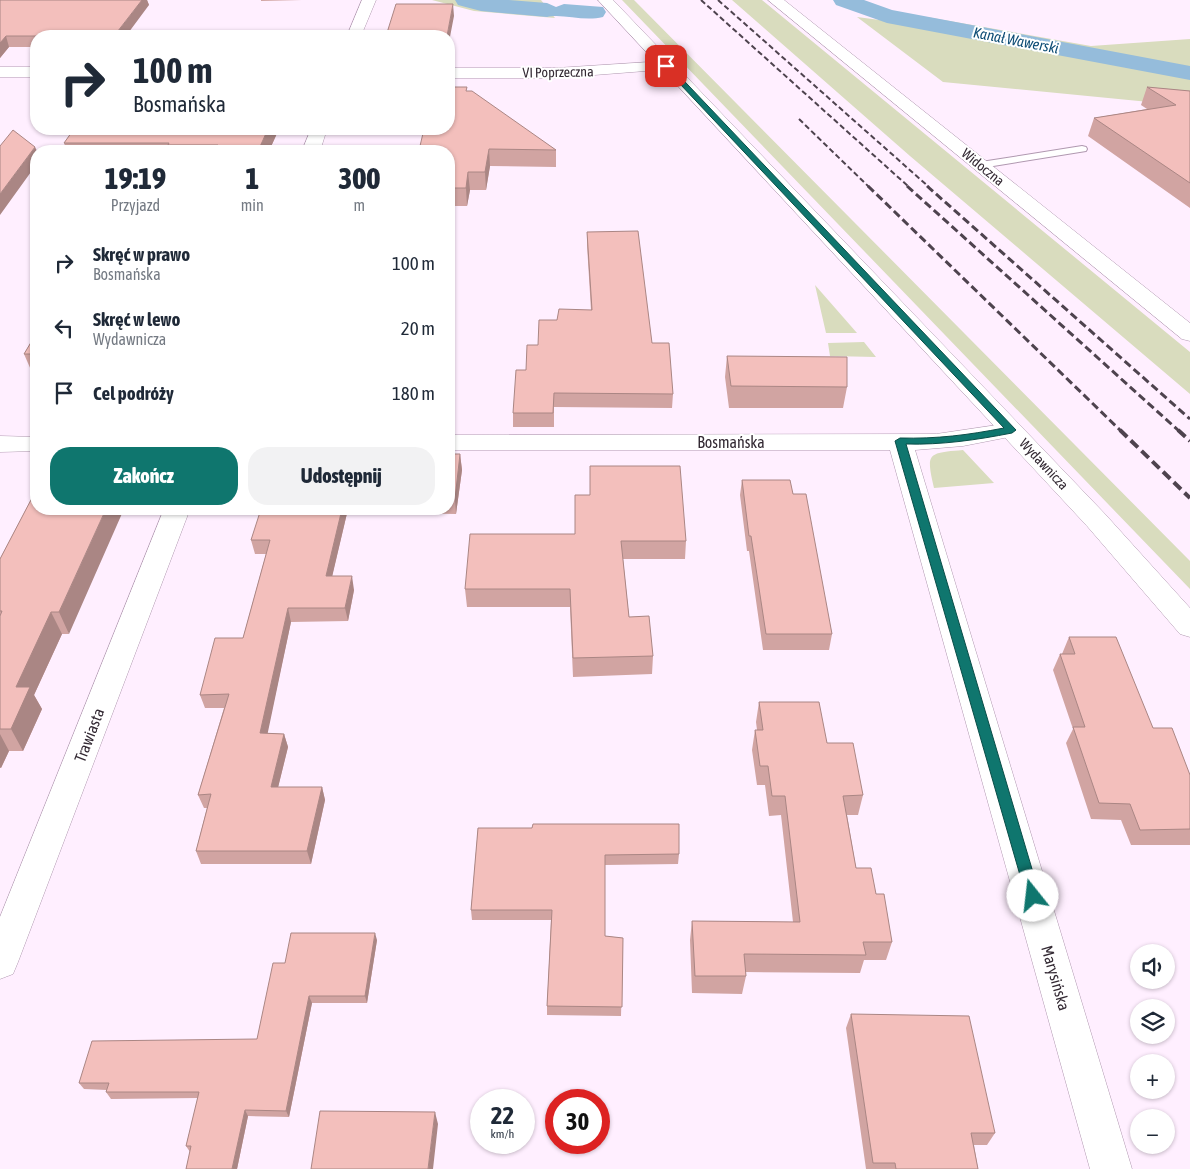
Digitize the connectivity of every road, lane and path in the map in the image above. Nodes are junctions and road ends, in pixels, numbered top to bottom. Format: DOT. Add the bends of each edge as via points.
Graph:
graph roads {
  1 [pos="369,0"];
  2 [pos="605,0"];
  3 [pos="776,0"];
  4 [pos="356,30"];
  5 [pos="666,66"];
  6 [pos="0,72"];
  7 [pos="30,72"];
  8 [pos="455,74"];
  9 [pos="1082,149"];
  10 [pos="981,165"];
  11 [pos="1190,334"];
  12 [pos="1012,430"];
  13 [pos="900,441"];
  14 [pos="455,443"];
  15 [pos="0,444"];
  16 [pos="30,444"];
  17 [pos="176,515"];
  18 [pos="1190,627"];
  19 [pos="0,962"];
  20 [pos="1111,1169"];
  1 -- 4 [label="main road"];
  2 -- 5 [label="main road, Wydawnicza"];
  3 -- 10 [label="main road, Widoczna"];
  5 -- 8 [label="main road, VI Poprzeczna" via="565,73"];
  5 -- 12 [label="main road, Wydawnicza"];
  6 -- 7 [label="main road"];
  9 -- 10 [label="lane"];
  10 -- 11 [label="main road, Widoczna"];
  12 -- 13 [label="main road, Bosmańska" via="936,442"];
  12 -- 18 [label="main road, Wydawnicza"];
  13 -- 14 [label="main road, Bosmańska"];
  13 -- 20 [label="main road, Marysińska"];
  15 -- 16 [label="main road"];
  17 -- 19 [label="main road, Trawiasta"];
}
